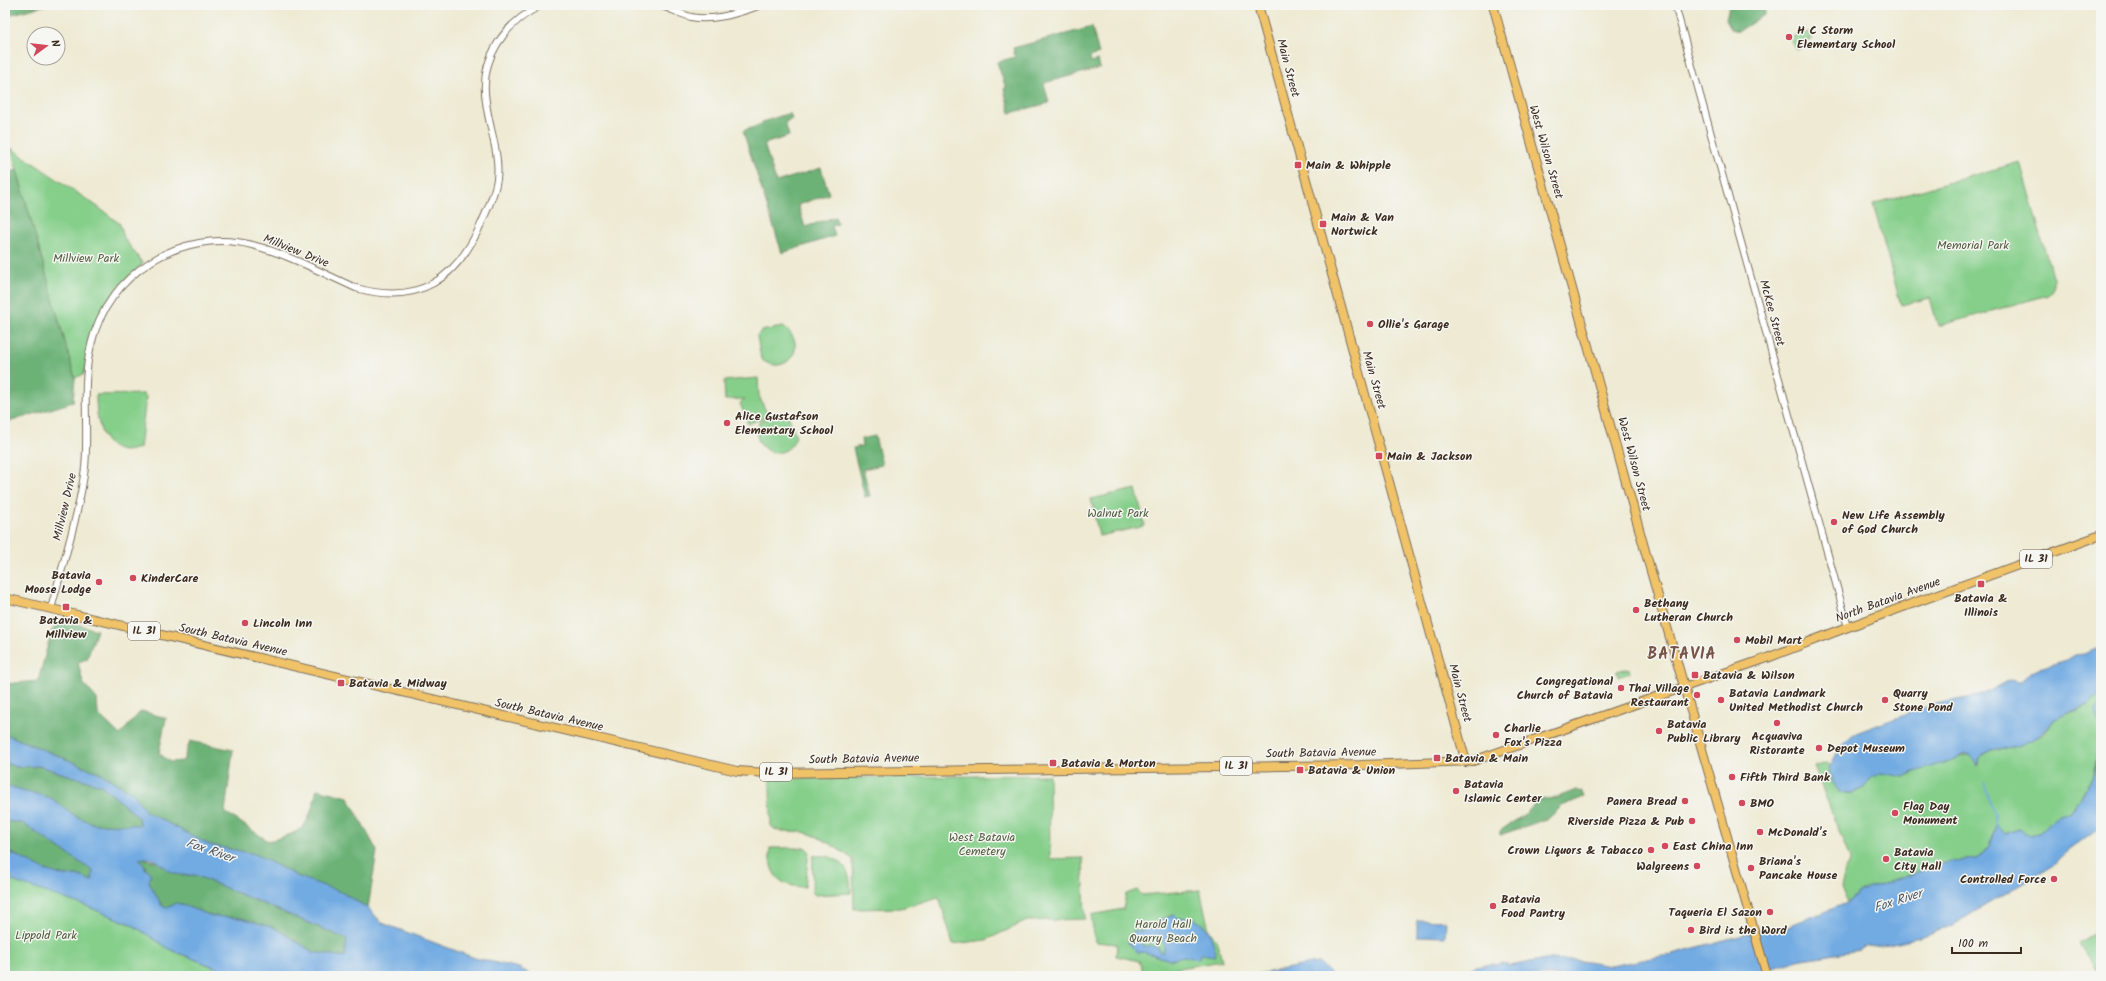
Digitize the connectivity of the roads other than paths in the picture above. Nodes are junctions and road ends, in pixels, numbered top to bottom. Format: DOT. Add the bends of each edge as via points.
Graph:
graph roads {
  1 [pos="542,5"];
  2 [pos="658,5"];
  3 [pos="762,5"];
  4 [pos="1258,5"];
  5 [pos="1493,5"];
  6 [pos="1675,5"];
  7 [pos="2101,536"];
  8 [pos="5,598"];
  9 [pos="51,609"];
  10 [pos="1848,627"];
  11 [pos="1684,688"];
  12 [pos="1466,762"];
  13 [pos="1767,976"];
  1 -- 9 [label="street, Millview Drive" via="526,13 505,32 490,58 485,88 497,157 496,184 470,249 443,277 407,292 370,292 268,250 235,242 213,241 182,247 154,259 116,292 100,319 90,346 85,397 86,452 83,479"];
  2 -- 3 [label="street" via="691,17 713,18"];
  4 -- 12 [label="main road, Main Street"];
  5 -- 11 [label="main road, West Wilson Street"];
  6 -- 10 [label="street, McKee Street"];
  7 -- 10 [label="main road, North Batavia Avenue / IL 31"];
  8 -- 9 [label="main road, South Batavia Avenue / IL 31"];
  9 -- 12 [label="main road, South Batavia Avenue / IL 31" via="737,771 767,773"];
  10 -- 11 [label="main road, North Batavia Avenue / IL 31"];
  11 -- 12 [label="main road, South Batavia Avenue / IL 31"];
  11 -- 13 [label="main road, West Wilson Street"];
}
